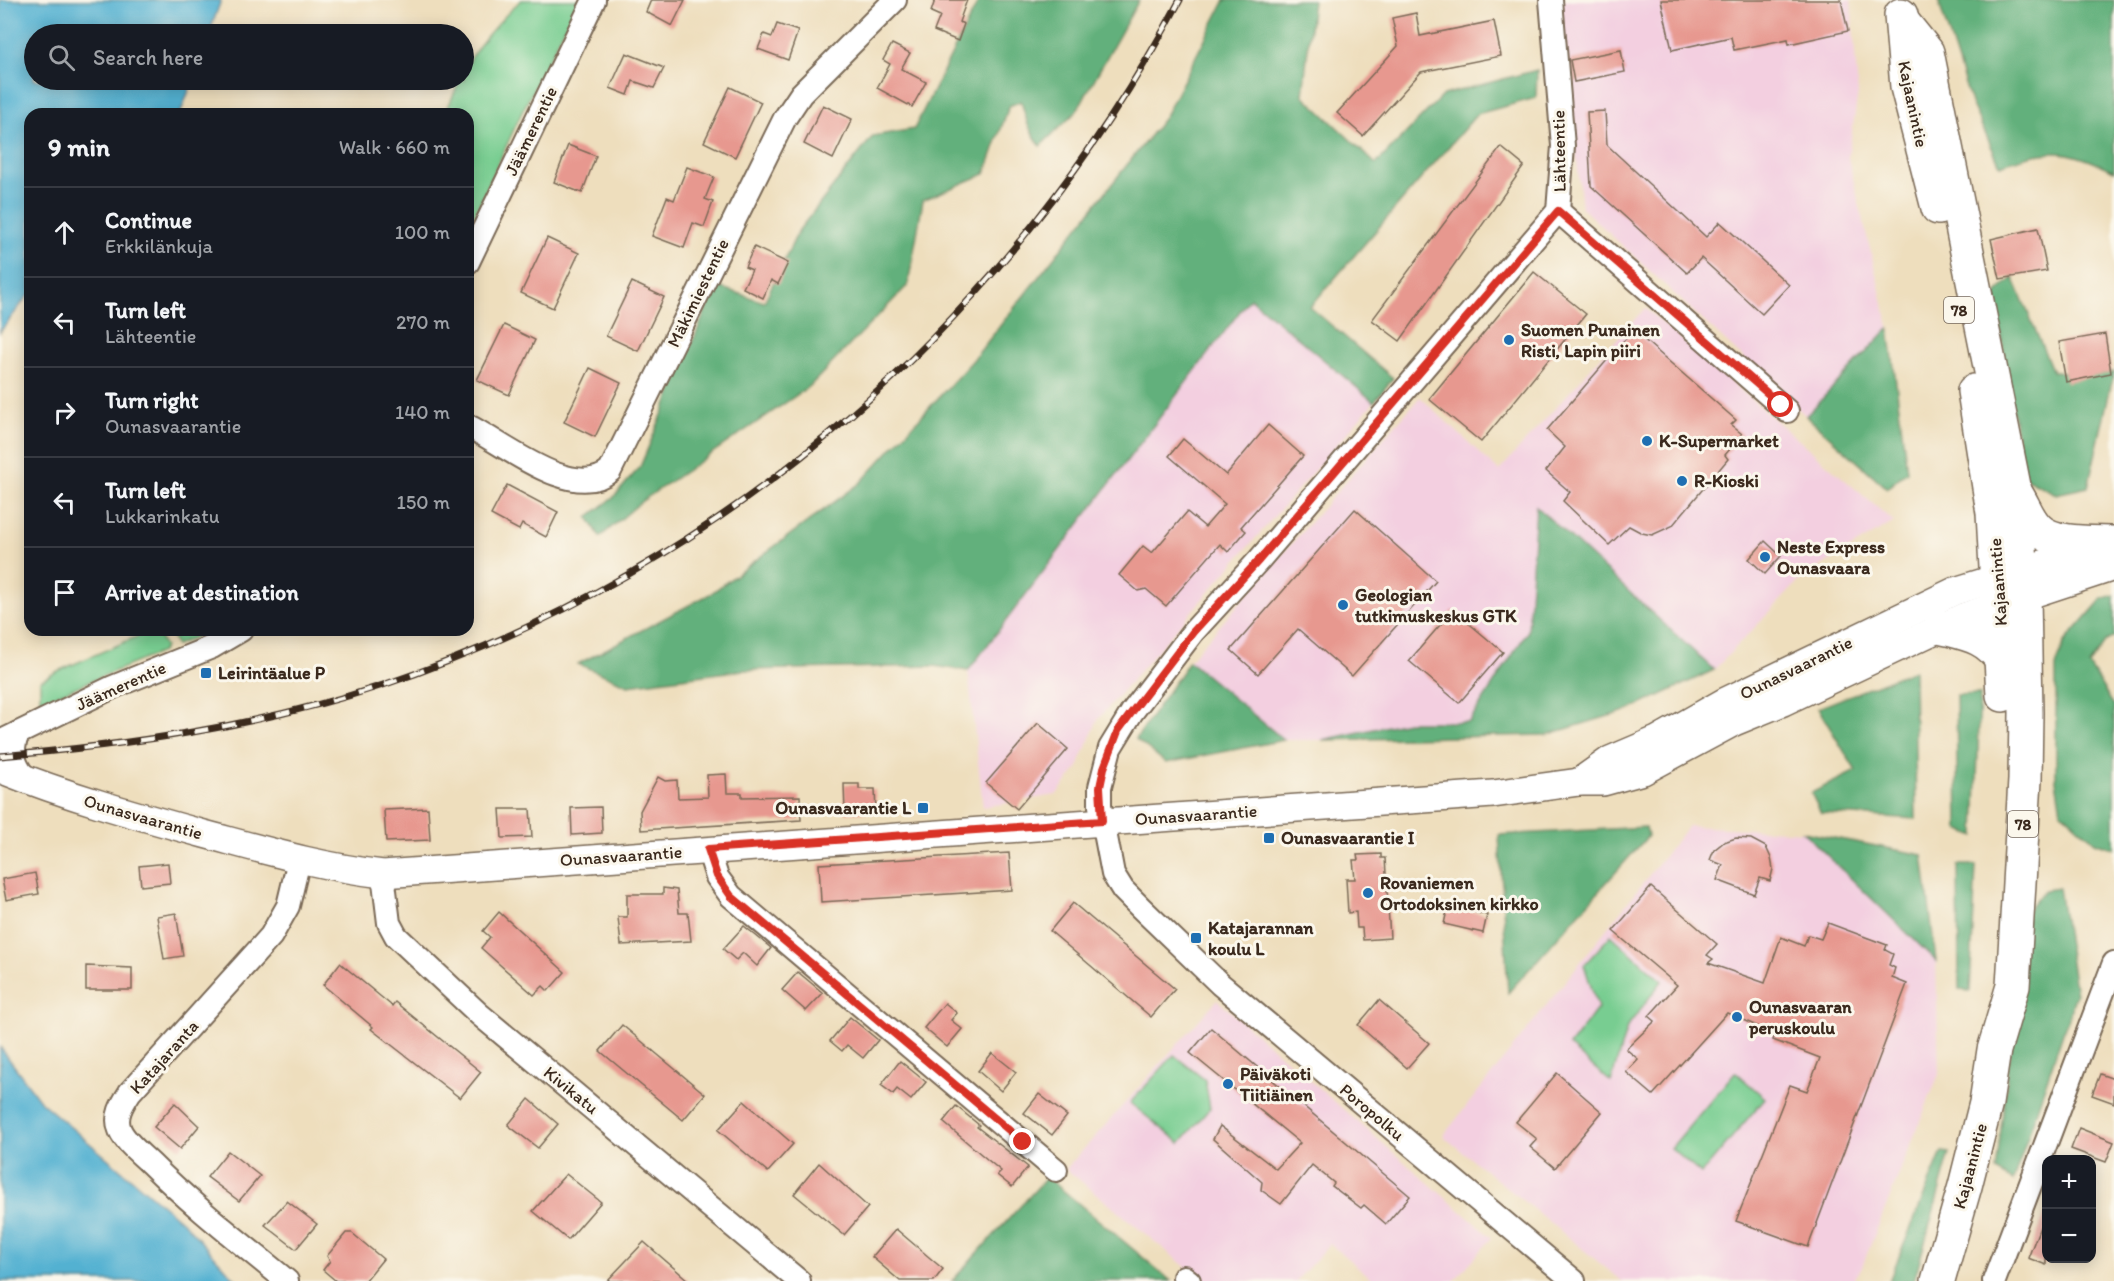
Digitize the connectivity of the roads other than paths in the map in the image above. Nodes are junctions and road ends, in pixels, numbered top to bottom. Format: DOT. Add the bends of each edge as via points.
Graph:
graph roads {
  1 [pos="594,0"];
  2 [pos="895,0"];
  3 [pos="1551,0"];
  4 [pos="1900,11"];
  5 [pos="1558,211"];
  6 [pos="474,250"];
  7 [pos="1787,411"];
  8 [pos="474,429"];
  9 [pos="2015,492"];
  10 [pos="2114,543"];
  11 [pos="2114,567"];
  12 [pos="2011,586"];
  13 [pos="1940,627"];
  14 [pos="231,636"];
  15 [pos="2002,660"];
  16 [pos="9,738"];
  17 [pos="0,769"];
  18 [pos="29,781"];
  19 [pos="1579,782"];
  20 [pos="1102,821"];
  21 [pos="708,849"];
  22 [pos="299,860"];
  23 [pos="382,874"];
  24 [pos="2114,963"];
  25 [pos="1994,1050"];
  26 [pos="1056,1170"];
  27 [pos="287,1281"];
  28 [pos="799,1281"];
  29 [pos="1574,1281"];
  30 [pos="1938,1281"];
  31 [pos="1994,1281"];
  1 -- 6 [label="street, Jäämerentie"];
  2 -- 8 [label="street, Mäkimiestentie" via="801,94 785,118 610,471 602,478 582,482 562,477"];
  3 -- 5 [label="street, Lähteentie" via="1563,146"];
  4 -- 9 [label="main road, Kajaanintie / 78" via="1927,52"];
  4 -- 12 [label="main road, Kajaanintie / 78" via="1906,87 1941,221 1969,357 1993,513"];
  5 -- 7 [label="street"];
  5 -- 20 [label="street, Lähteentie" via="1193,632 1132,712 1118,731 1104,768 1100,787"];
  9 -- 10 [label="main road" via="2044,534 2082,542"];
  9 -- 12 [label="main road, Kajaanintie / 78"];
  10 -- 12 [label="street"];
  11 -- 12 [label="street"];
  12 -- 13 [label="street, Ounasvaarantie"];
  12 -- 15 [label="main road, Kajaanintie / 78"];
  12 -- 19 [label="street, Ounasvaarantie" via="1955,591 1724,702 1657,740 1610,760"];
  12 -- 25 [label="main road, Kajaanintie / 78" via="2025,780 2013,986"];
  13 -- 15 [label="main road" via="1976,636 1993,646"];
  13 -- 19 [label="street, Ounasvaarantie" via="1734,722 1643,771 1611,780"];
  14 -- 16 [label="street, Jäämerentie" via="113,687"];
  15 -- 25 [label="main road, Kajaanintie / 78" via="2005,776 1991,1004"];
  16 -- 18 [label="street" via="17,769"];
  17 -- 18 [label="street, Ounasvaarantie"];
  18 -- 22 [label="street, Ounasvaarantie" via="92,803"];
  19 -- 20 [label="street, Ounasvaarantie" via="1493,794"];
  20 -- 21 [label="street, Ounasvaarantie"];
  20 -- 29 [label="street, Poropolku" via="1113,874 1141,908 1220,984"];
  21 -- 23 [label="street, Ounasvaarantie"];
  21 -- 26 [label="street" via="717,876 731,896"];
  22 -- 23 [label="street, Ounasvaarantie"];
  22 -- 27 [label="street, Katajaranta" via="288,906 271,936 130,1092 118,1119 120,1130 166,1179"];
  23 -- 28 [label="street, Kivikatu" via="389,923 396,936 479,1014"];
  24 -- 31 [label="street"];
  25 -- 30 [label="main road, Kajaanintie / 78" via="1986,1103"];
}
